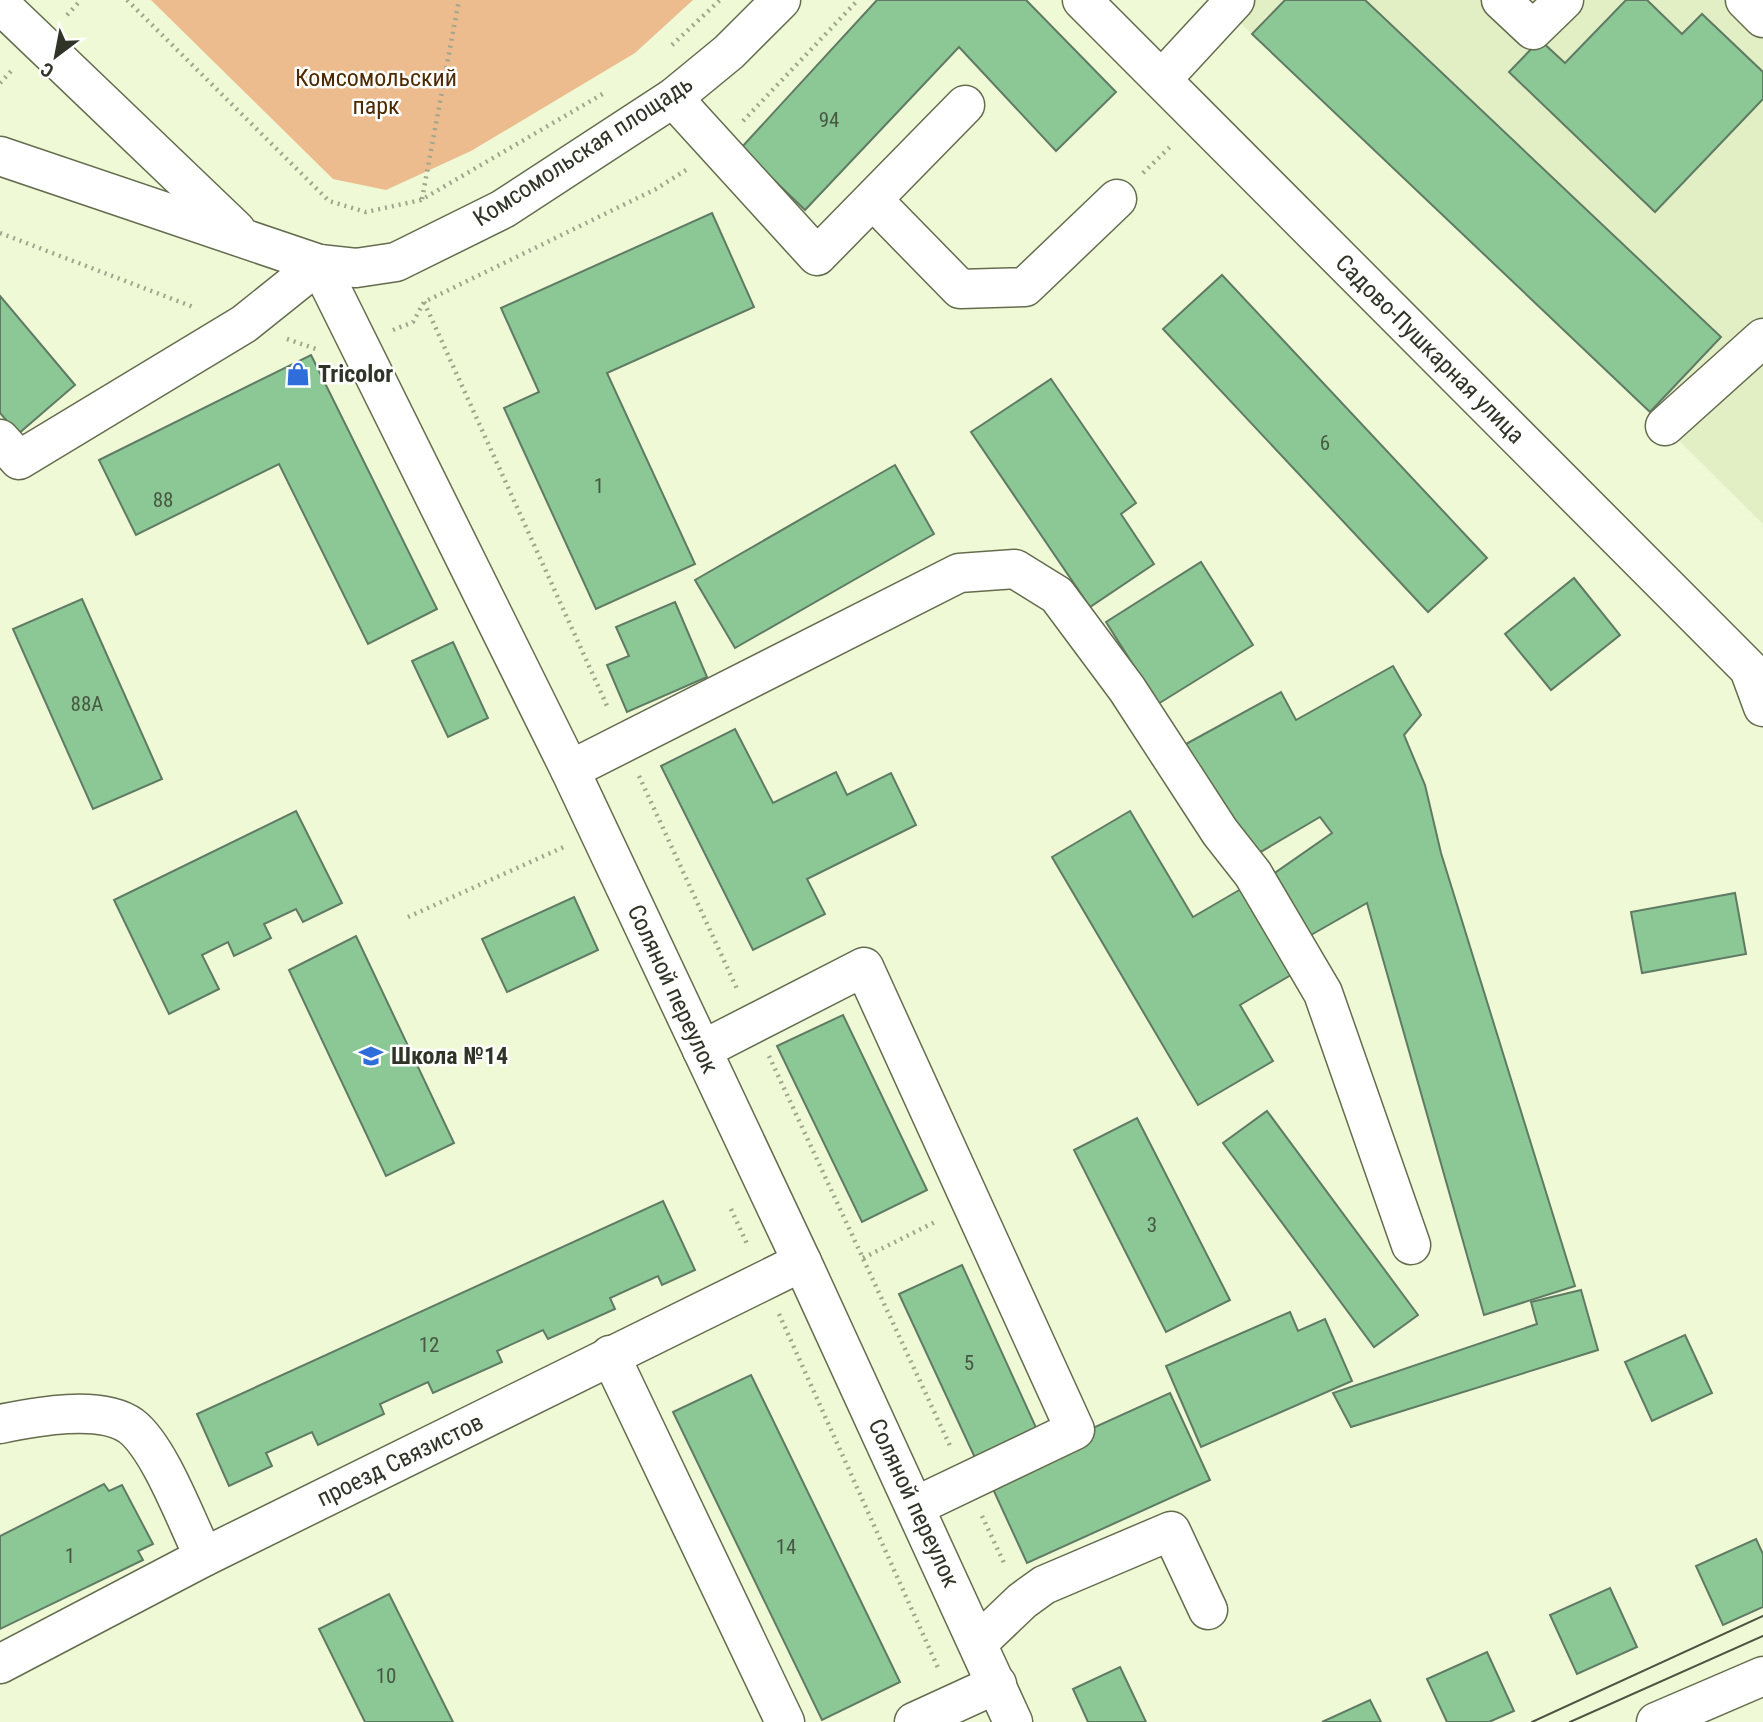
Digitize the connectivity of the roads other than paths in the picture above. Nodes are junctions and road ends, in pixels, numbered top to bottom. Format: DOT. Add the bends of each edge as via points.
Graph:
graph roads {
  1 [pos="781,0"];
  2 [pos="1082,0"];
  3 [pos="1235,0"];
  4 [pos="1501,0"];
  5 [pos="1564,0"];
  6 [pos="1745,0"];
  7 [pos="0,4"];
  8 [pos="1763,18"];
  9 [pos="1162,79"];
  10 [pos="673,98"];
  11 [pos="965,105"];
  12 [pos="0,156"];
  13 [pos="1117,199"];
  14 [pos="873,200"];
  15 [pos="243,237"];
  16 [pos="319,264"];
  17 [pos="1763,338"];
  18 [pos="1665,426"];
  19 [pos="0,439"];
  20 [pos="1756,666"];
  21 [pos="1763,707"];
  22 [pos="570,770"];
  23 [pos="702,1050"];
  24 [pos="1411,1245"];
  25 [pos="803,1262"];
  26 [pos="610,1355"];
  27 [pos="0,1424"];
  28 [pos="916,1506"];
  29 [pos="204,1557"];
  30 [pos="1208,1610"];
  31 [pos="978,1643"];
  32 [pos="0,1664"];
  33 [pos="1763,1676"];
  34 [pos="997,1684"];
  35 [pos="785,1722"];
  36 [pos="914,1722"];
  37 [pos="1013,1722"];
  38 [pos="1656,1722"];
  1 -- 10 [label="street, Комсомольская площадь" via="729,52"];
  2 -- 9 [label="street, Садово-Пушкарная улица"];
  3 -- 9 [label="street"];
  4 -- 5 [label="street" via="1533,30"];
  6 -- 8 [label="street"];
  7 -- 15 [label="street, Комсомольская площадь"];
  9 -- 20 [label="street, Садово-Пушкарная улица"];
  10 -- 14 [label="street" via="817,257"];
  10 -- 16 [label="street, Комсомольская площадь" via="503,209 396,262 356,268"];
  11 -- 14 [label="street"];
  12 -- 15 [label="street"];
  13 -- 14 [label="street" via="1025,287 960,289"];
  15 -- 16 [label="street, Комсомольская площадь"];
  16 -- 19 [label="street" via="244,324 19,460"];
  16 -- 22 [label="street, Соляной переулок"];
  17 -- 18 [label="street"];
  20 -- 21 [label="street, Садово-Пушкарная улица"];
  22 -- 23 [label="street, Соляной переулок" via="582,837"];
  22 -- 24 [label="street" via="959,573 1015,569 1057,595 1127,689 1220,832 1253,874 1323,993"];
  23 -- 25 [label="street, Соляной переулок"];
  23 -- 28 [label="street" via="864,967 1076,1430"];
  25 -- 26 [label="street, проезд Связистов"];
  25 -- 28 [label="street, Соляной переулок"];
  26 -- 29 [label="street, проезд Связистов"];
  26 -- 35 [label="street"];
  27 -- 29 [label="street" via="36,1416 100,1414 130,1425 149,1443"];
  28 -- 31 [label="street, Соляной переулок"];
  29 -- 32 [label="street, проезд Связистов"];
  30 -- 31 [label="street" via="1171,1531 1044,1585"];
  31 -- 34 [label="street, Соляной переулок"];
  33 -- 38 [label="street"];
  34 -- 36 [label="street"];
  34 -- 37 [label="street, Соляной переулок"];
}
